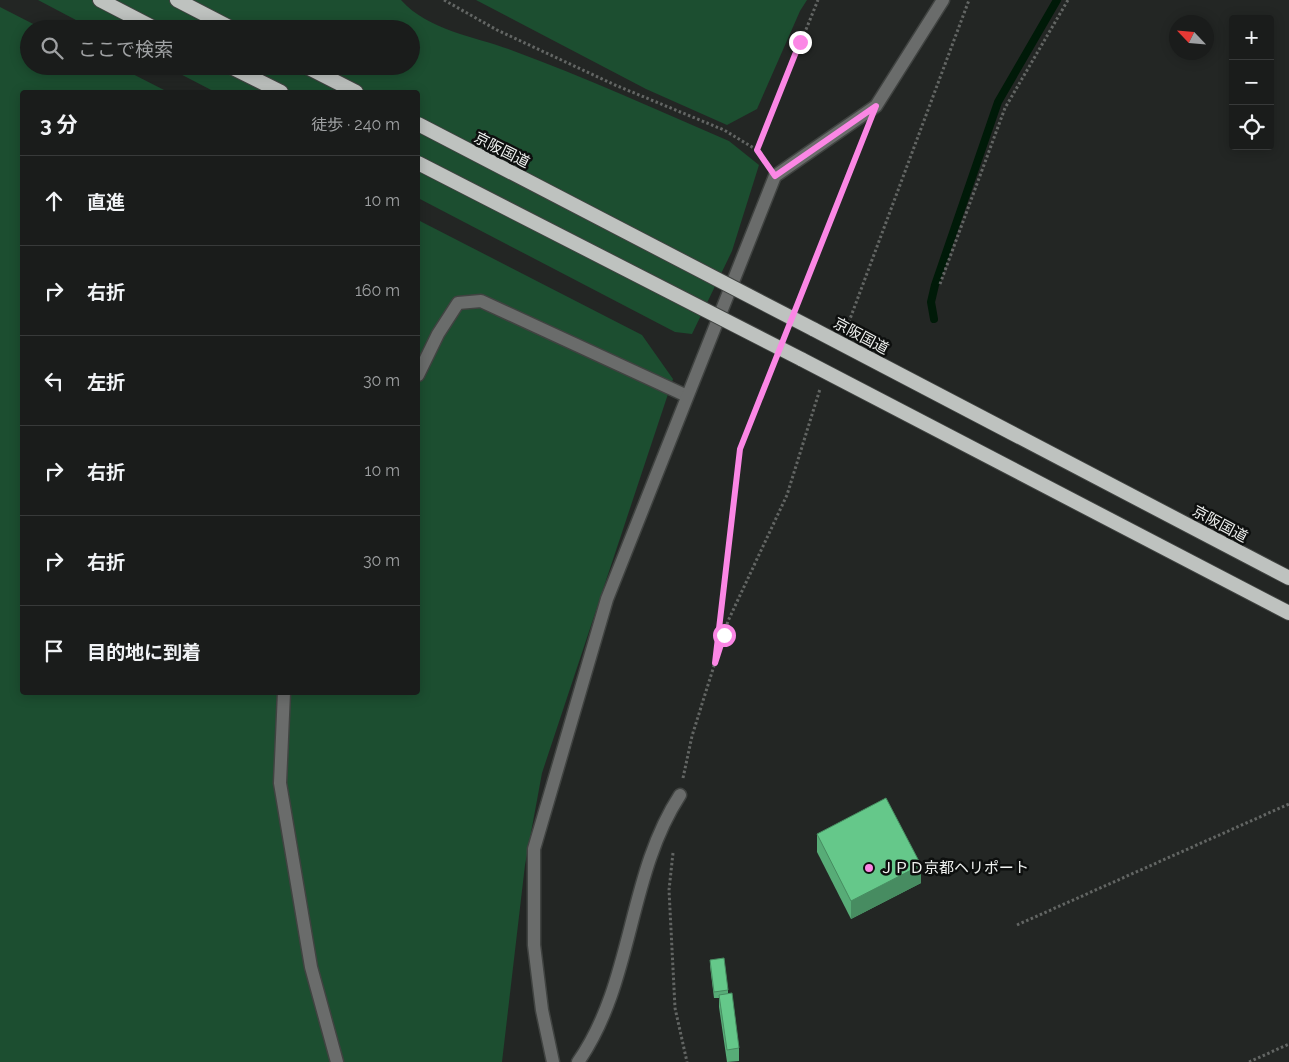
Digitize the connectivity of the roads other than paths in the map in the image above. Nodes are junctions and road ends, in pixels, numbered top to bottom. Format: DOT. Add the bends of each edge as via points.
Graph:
graph roads {
  1 [pos="100,0"];
  2 [pos="177,0"];
  3 [pos="943,0"];
  4 [pos="139,20"];
  5 [pos="216,20"];
  6 [pos="247,75"];
  7 [pos="323,75"];
  8 [pos="276,90"];
  9 [pos="352,90"];
  10 [pos="420,125"];
  11 [pos="420,164"];
  12 [pos="420,371"];
  13 [pos="687,396"];
  14 [pos="1289,578"];
  15 [pos="1289,613"];
  16 [pos="284,695"];
  17 [pos="680,795"];
  18 [pos="337,1062"];
  19 [pos="553,1062"];
  20 [pos="578,1062"];
  1 -- 4 [label="highway"];
  2 -- 5 [label="highway"];
  3 -- 13 [label="lane" via="876,106 775,176"];
  6 -- 8 [label="highway"];
  7 -- 9 [label="highway"];
  10 -- 14 [label="highway, 京阪国道, bridge"];
  11 -- 15 [label="highway, bridge"];
  12 -- 13 [label="lane" via="438,334 458,304 481,301"];
  13 -- 19 [label="lane" via="608,599 534,849 534,945 542,1010"];
  16 -- 18 [label="lane" via="280,783 311,967"];
  17 -- 20 [label="lane" via="665,817 651,853 610,1004"];
}
